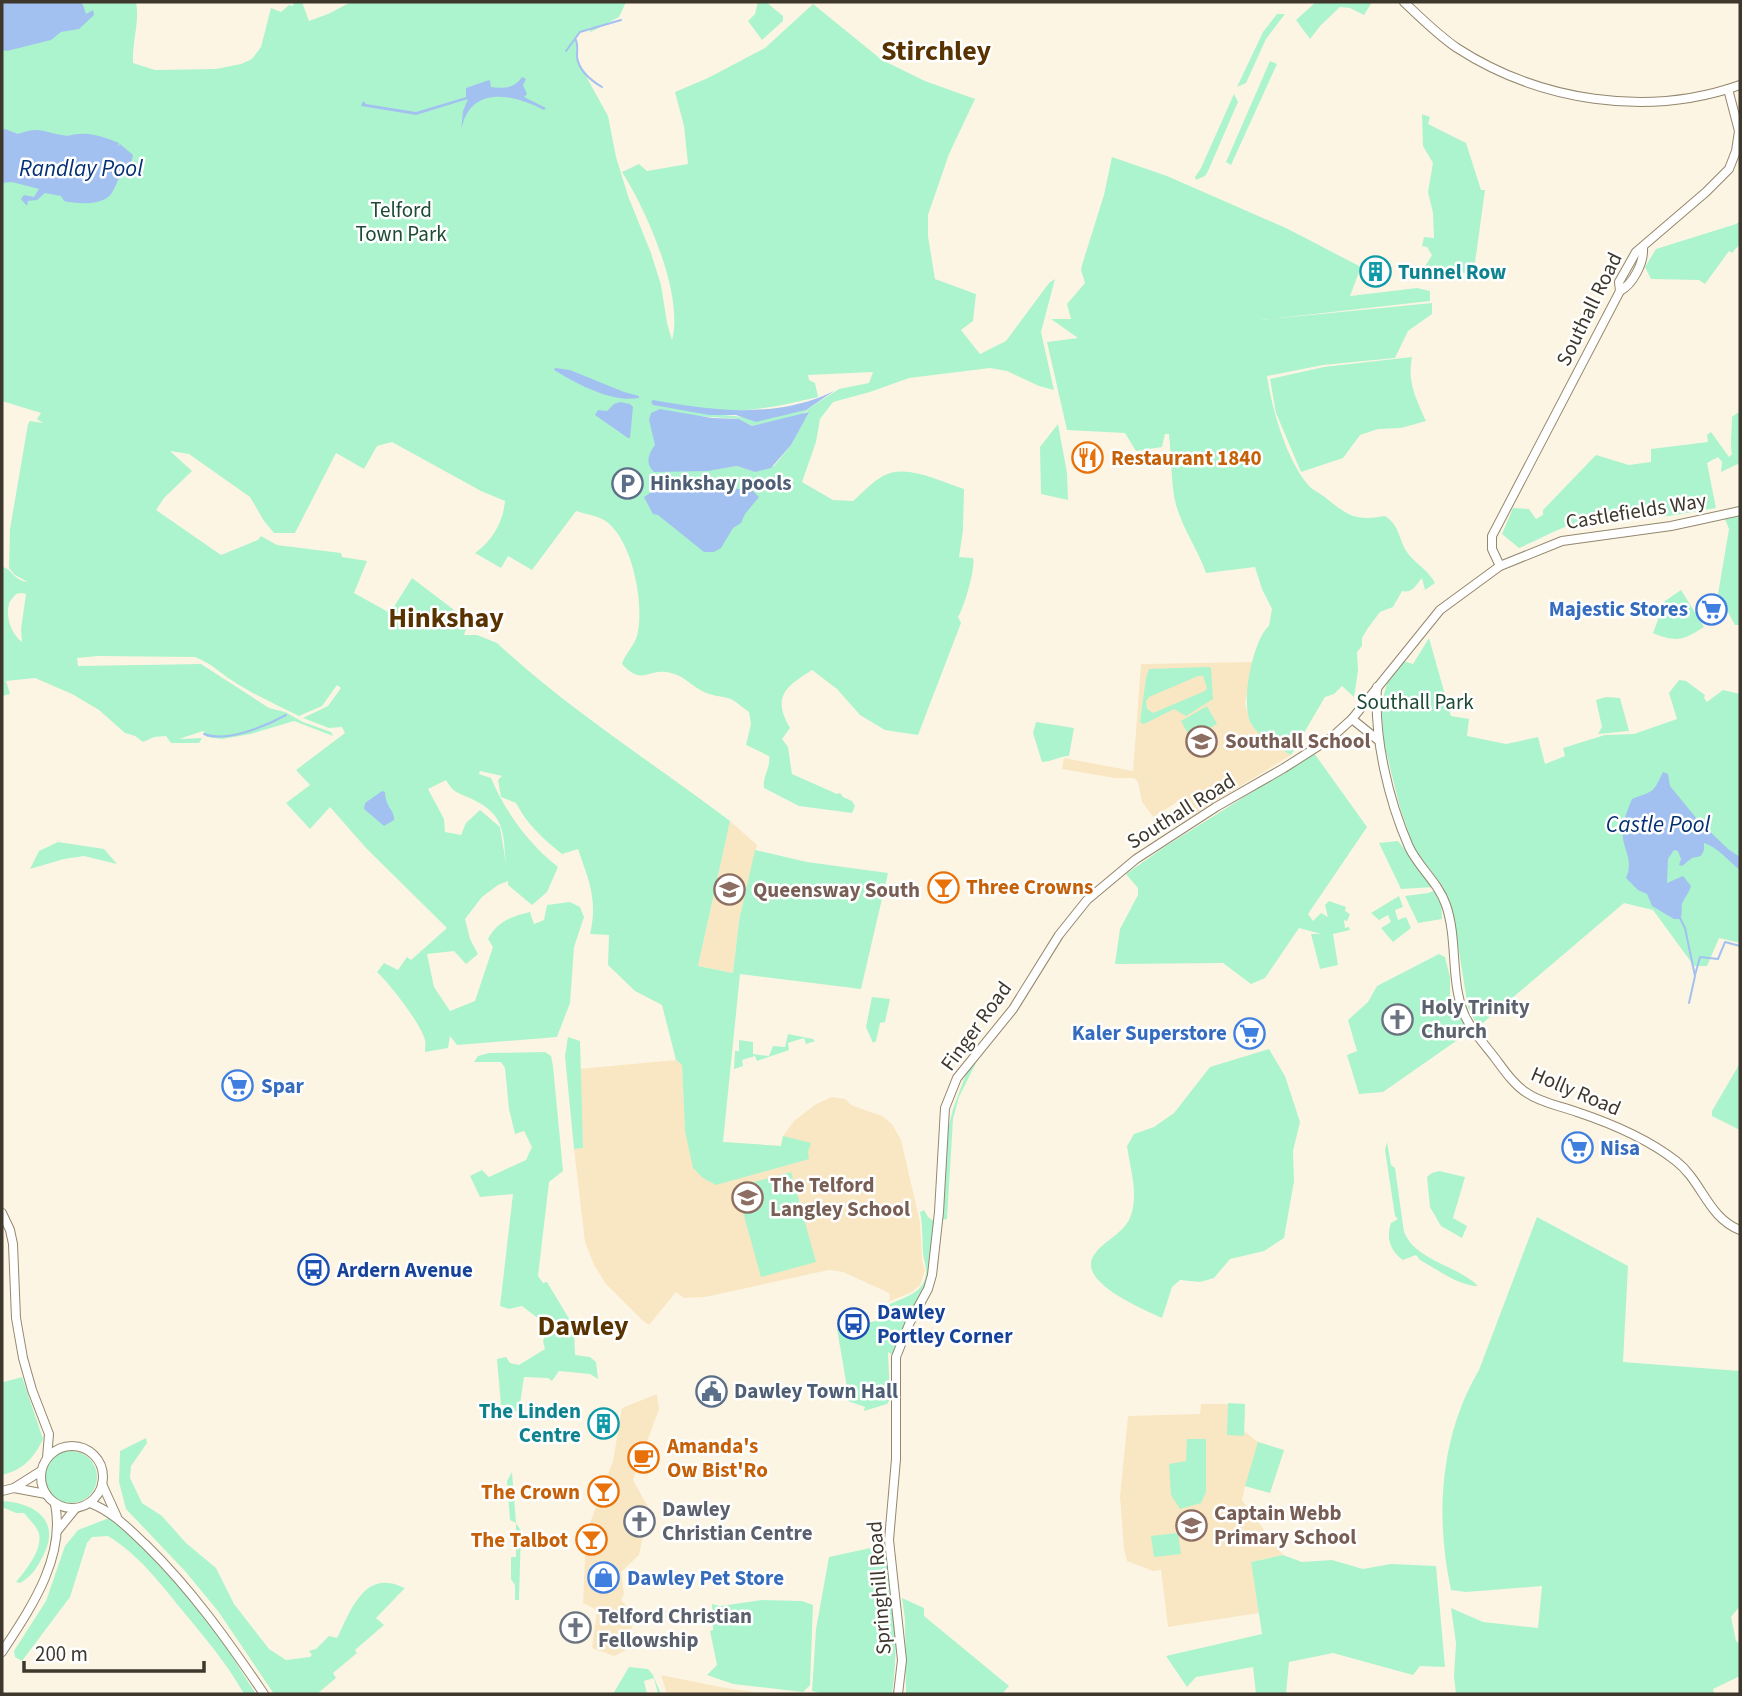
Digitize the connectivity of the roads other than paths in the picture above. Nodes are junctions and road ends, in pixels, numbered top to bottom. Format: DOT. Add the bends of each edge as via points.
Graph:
graph roads {
  1 [pos="1404,2"];
  2 [pos="1740,85"];
  3 [pos="1728,89"];
  4 [pos="1740,511"];
  5 [pos="1500,566"];
  6 [pos="1377,687"];
  7 [pos="1352,719"];
  8 [pos="1378,740"];
  9 [pos="1072,918"];
  10 [pos="2,1213"];
  11 [pos="1740,1230"];
  12 [pos="49,1434"];
  13 [pos="897,1437"];
  14 [pos="66,1447"];
  15 [pos="47,1458"];
  16 [pos="41,1471"];
  17 [pos="102,1484"];
  18 [pos="14,1488"];
  19 [pos="2,1491"];
  20 [pos="46,1494"];
  21 [pos="90,1503"];
  22 [pos="55,1504"];
  23 [pos="75,1509"];
  24 [pos="117,1517"];
  25 [pos="58,1530"];
  26 [pos="2,1652"];
  27 [pos="264,1694"];
  28 [pos="898,1694"];
  1 -- 3 [label="main road" via="1455,46 1484,64 1558,92 1622,101 1674,99"];
  2 -- 3 [label="main road"];
  3 -- 5 [label="main road, Southall Road" via="1738,131 1728,169 1643,248 1644,258 1628,287 1620,291 1492,536"];
  4 -- 5 [label="main road, Castlefields Way" via="1562,541"];
  5 -- 6 [label="main road, Castlefields Way" via="1440,610"];
  6 -- 7 [label="main road, Southall Road"];
  6 -- 8 [label="main road, Holly Road"];
  7 -- 8 [label="main road"];
  7 -- 9 [label="main road, Southall Road" via="1331,738 1136,859"];
  8 -- 11 [label="main road, Holly Road" via="1410,849 1447,906 1465,1016 1515,1083 1535,1097 1623,1130 1677,1162 1712,1209"];
  9 -- 13 [label="main road, Finger Road" via="1013,1009 949,1094 928,1289 896,1357"];
  10 -- 12 [label="main road" via="13,1244 18,1337"];
  12 -- 14 [label="main road"];
  12 -- 15 [label="main road"];
  13 -- 28 [label="main road, Springhill Road" via="889,1540 902,1660"];
  14 -- 15 [label="main road"];
  14 -- 17 [label="main road" via="85,1449 95,1456 103,1470"];
  15 -- 16 [label="main road"];
  16 -- 18 [label="main road"];
  16 -- 20 [label="main road"];
  17 -- 21 [label="main road"];
  17 -- 24 [label="main road"];
  18 -- 19 [label="main road"];
  18 -- 20 [label="main road"];
  20 -- 22 [label="main road"];
  21 -- 23 [label="main road"];
  21 -- 24 [label="main road"];
  22 -- 23 [label="main road"];
  22 -- 25 [label="main road"];
  23 -- 25 [label="main road"];
  24 -- 27 [label="main road" via="196,1599"];
  25 -- 26 [label="main road" via="42,1585"];
}
